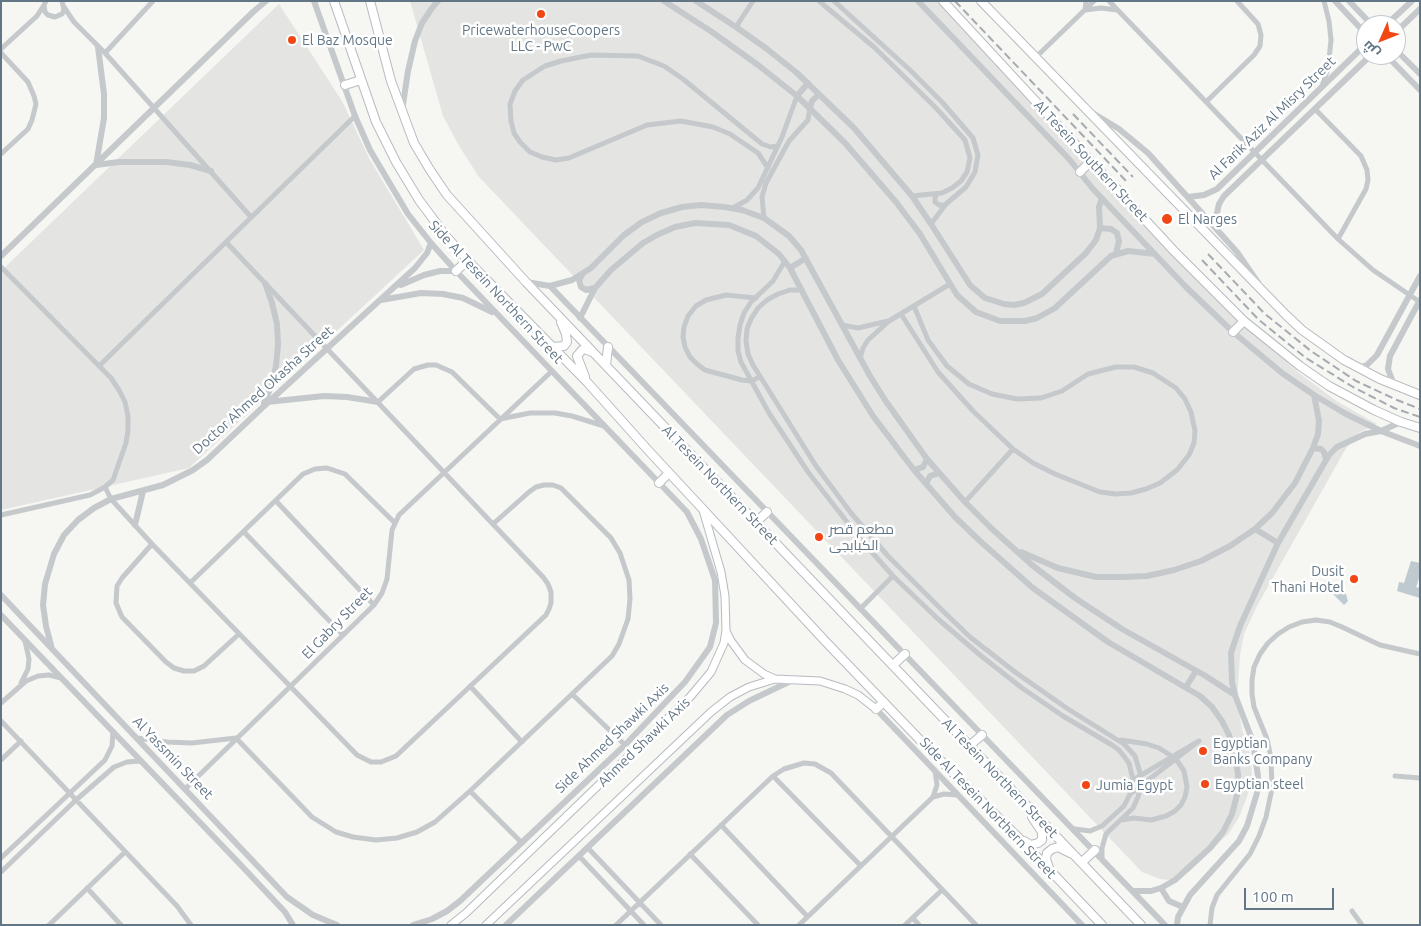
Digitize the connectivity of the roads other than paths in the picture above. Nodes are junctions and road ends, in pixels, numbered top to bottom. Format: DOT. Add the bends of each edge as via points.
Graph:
graph roads {
  1 [pos="154,1"];
  2 [pos="258,1"];
  3 [pos="266,1"];
  4 [pos="314,1"];
  5 [pos="334,1"];
  6 [pos="370,1"];
  7 [pos="438,1"];
  8 [pos="664,1"];
  9 [pos="696,1"];
  10 [pos="753,1"];
  11 [pos="819,1"];
  12 [pos="834,1"];
  13 [pos="918,1"];
  14 [pos="942,1"];
  15 [pos="981,1"];
  16 [pos="1086,1"];
  17 [pos="1094,1"];
  18 [pos="1109,1"];
  19 [pos="1237,1"];
  20 [pos="1324,1"];
  21 [pos="1335,1"];
  22 [pos="1349,1"];
  23 [pos="1412,1"];
  24 [pos="45,3"];
  25 [pos="63,4"];
  26 [pos="1420,9"];
  27 [pos="1085,10"];
  28 [pos="1117,10"];
  29 [pos="253,12"];
  30 [pos="1362,15"];
  31 [pos="1397,15"];
  32 [pos="59,16"];
  33 [pos="52,17"];
  34 [pos="32,20"];
  35 [pos="74,22"];
  36 [pos="1406,22"];
  37 [pos="1356,23"];
  38 [pos="736,27"];
  39 [pos="866,28"];
  40 [pos="860,34"];
  41 [pos="98,47"];
  42 [pos="1,49"];
  43 [pos="1,53"];
  44 [pos="105,53"];
  45 [pos="1356,54"];
  46 [pos="1036,57"];
  47 [pos="1406,60"];
  48 [pos="1361,65"];
  49 [pos="1396,65"];
  50 [pos="1420,74"];
  51 [pos="361,80"];
  52 [pos="808,83"];
  53 [pos="345,85"];
  54 [pos="1322,87"];
  55 [pos="1420,90"];
  56 [pos="819,94"];
  57 [pos="796,96"];
  58 [pos="1206,102"];
  59 [pos="810,108"];
  60 [pos="154,109"];
  61 [pos="1315,109"];
  62 [pos="1087,110"];
  63 [pos="402,112"];
  64 [pos="355,116"];
  65 [pos="778,146"];
  66 [pos="1254,152"];
  67 [pos="1,154"];
  68 [pos="1261,160"];
  69 [pos="1091,161"];
  70 [pos="96,165"];
  71 [pos="768,168"];
  72 [pos="211,171"];
  73 [pos="1080,172"];
  74 [pos="937,194"];
  75 [pos="912,196"];
  76 [pos="1188,197"];
  77 [pos="1102,198"];
  78 [pos="946,204"];
  79 [pos="733,208"];
  80 [pos="251,216"];
  81 [pos="764,218"];
  82 [pos="931,224"];
  83 [pos="1214,226"];
  84 [pos="1100,228"];
  85 [pos="1338,239"];
  86 [pos="226,242"];
  87 [pos="431,243"];
  88 [pos="1116,253"];
  89 [pos="1155,254"];
  90 [pos="1,256"];
  91 [pos="806,258"];
  92 [pos="468,260"];
  93 [pos="785,261"];
  94 [pos="1,267"];
  95 [pos="790,268"];
  96 [pos="456,271"];
  97 [pos="582,275"];
  98 [pos="1420,276"];
  99 [pos="526,282"];
  100 [pos="265,283"];
  101 [pos="950,284"];
  102 [pos="550,286"];
  103 [pos="595,288"];
  104 [pos="393,289"];
  105 [pos="802,290"];
  106 [pos="1263,292"];
  107 [pos="1409,296"];
  108 [pos="756,298"];
  109 [pos="380,300"];
  110 [pos="1419,301"];
  111 [pos="914,306"];
  112 [pos="557,314"];
  113 [pos="901,314"];
  114 [pos="500,317"];
  115 [pos="580,318"];
  116 [pos="889,321"];
  117 [pos="1244,322"];
  118 [pos="842,325"];
  119 [pos="1233,332"];
  120 [pos="553,347"];
  121 [pos="608,347"];
  122 [pos="327,348"];
  123 [pos="596,354"];
  124 [pos="860,358"];
  125 [pos="606,365"];
  126 [pos="99,366"];
  127 [pos="1358,368"];
  128 [pos="552,371"];
  129 [pos="760,377"];
  130 [pos="751,380"];
  131 [pos="587,382"];
  132 [pos="1394,385"];
  133 [pos="1314,395"];
  134 [pos="1420,395"];
  135 [pos="378,402"];
  136 [pos="265,405"];
  137 [pos="500,419"];
  138 [pos="1401,422"];
  139 [pos="606,427"];
  140 [pos="1420,428"];
  141 [pos="1381,431"];
  142 [pos="1420,446"];
  143 [pos="1313,448"];
  144 [pos="1014,449"];
  145 [pos="927,459"];
  146 [pos="1326,459"];
  147 [pos="914,470"];
  148 [pos="444,472"];
  149 [pos="669,473"];
  150 [pos="939,473"];
  151 [pos="659,483"];
  152 [pos="926,484"];
  153 [pos="105,487"];
  154 [pos="143,491"];
  155 [pos="111,500"];
  156 [pos="276,501"];
  157 [pos="965,502"];
  158 [pos="702,510"];
  159 [pos="687,512"];
  160 [pos="767,512"];
  161 [pos="1,515"];
  162 [pos="394,522"];
  163 [pos="756,522"];
  164 [pos="493,524"];
  165 [pos="134,525"];
  166 [pos="1255,529"];
  167 [pos="244,532"];
  168 [pos="1278,543"];
  169 [pos="152,544"];
  170 [pos="1011,547"];
  171 [pos="893,576"];
  172 [pos="190,583"];
  173 [pos="1,595"];
  174 [pos="374,605"];
  175 [pos="860,608"];
  176 [pos="944,612"];
  177 [pos="1,614"];
  178 [pos="938,619"];
  179 [pos="726,630"];
  180 [pos="239,634"];
  181 [pos="343,636"];
  182 [pos="23,638"];
  183 [pos="52,649"];
  184 [pos="905,654"];
  185 [pos="1420,654"];
  186 [pos="894,665"];
  187 [pos="1196,671"];
  188 [pos="61,678"];
  189 [pos="775,679"];
  190 [pos="795,679"];
  191 [pos="470,686"];
  192 [pos="17,687"];
  193 [pos="290,687"];
  194 [pos="1186,687"];
  195 [pos="572,694"];
  196 [pos="1235,695"];
  197 [pos="1,702"];
  198 [pos="884,702"];
  199 [pos="876,709"];
  200 [pos="1068,709"];
  201 [pos="1063,716"];
  202 [pos="1,721"];
  203 [pos="113,730"];
  204 [pos="982,735"];
  205 [pos="136,738"];
  206 [pos="236,738"];
  207 [pos="1119,739"];
  208 [pos="21,741"];
  209 [pos="522,742"];
  210 [pos="624,745"];
  211 [pos="970,746"];
  212 [pos="1,760"];
  213 [pos="141,761"];
  214 [pos="934,769"];
  215 [pos="773,776"];
  216 [pos="1395,776"];
  217 [pos="1420,778"];
  218 [pos="185,789"];
  219 [pos="470,791"];
  220 [pos="70,793"];
  221 [pos="959,795"];
  222 [pos="933,797"];
  223 [pos="1020,799"];
  224 [pos="76,800"];
  225 [pos="1120,820"];
  226 [pos="721,825"];
  227 [pos="1102,826"];
  228 [pos="1075,829"];
  229 [pos="1108,832"];
  230 [pos="891,837"];
  231 [pos="1022,840"];
  232 [pos="522,843"];
  233 [pos="588,848"];
  234 [pos="1095,850"];
  235 [pos="125,852"];
  236 [pos="245,853"];
  237 [pos="690,854"];
  238 [pos="579,856"];
  239 [pos="1,858"];
  240 [pos="1102,858"];
  241 [pos="237,861"];
  242 [pos="1082,862"];
  243 [pos="861,866"];
  244 [pos="1050,870"];
  245 [pos="1,872"];
  246 [pos="88,888"];
  247 [pos="1161,888"];
  248 [pos="942,890"];
  249 [pos="1133,891"];
  250 [pos="639,902"];
  251 [pos="1183,907"];
  252 [pos="631,911"];
  253 [pos="1352,911"];
  254 [pos="808,916"];
  255 [pos="913,918"];
  256 [pos="49,925"];
  257 [pos="122,925"];
  258 [pos="191,925"];
  259 [pos="293,925"];
  260 [pos="337,925"];
  261 [pos="414,925"];
  262 [pos="451,925"];
  263 [pos="486,925"];
  264 [pos="506,925"];
  265 [pos="616,925"];
  266 [pos="644,925"];
  267 [pos="661,925"];
  268 [pos="758,925"];
  269 [pos="799,925"];
  270 [pos="905,925"];
  271 [pos="920,925"];
  272 [pos="976,925"];
  273 [pos="1082,925"];
  274 [pos="1102,925"];
  275 [pos="1141,925"];
  276 [pos="1165,925"];
  277 [pos="1177,925"];
  278 [pos="1210,925"];
  279 [pos="1362,925"];
  1 -- 44 [label="street"];
  2 -- 29 [label="street"];
  3 -- 29 [label="street"];
  4 -- 53 [label="street, Side Al Tesein Northern Street"];
  5 -- 51 [label="main road, Al Tesein Northern Street"];
  6 -- 63 [label="main road, Al Tesein Northern Street"];
  7 -- 63 [label="street" via="422,23 415,42"];
  8 -- 57 [label="street" via="758,65"];
  9 -- 38 [label="street"];
  10 -- 38 [label="street"];
  11 -- 40 [label="street"];
  12 -- 39 [label="street"];
  13 -- 73 [label="street"];
  14 -- 69 [label="main road, Al Tesein Southern Street"];
  15 -- 46 [label="main road"];
  16 -- 27 [label="street"];
  17 -- 27 [label="street"];
  18 -- 28 [label="street"];
  19 -- 58 [label="street" via="1258,24 1260,46"];
  20 -- 54 [label="street" via="1331,40 1328,69"];
  21 -- 37 [label="street"];
  22 -- 30 [label="street"];
  23 -- 31 [label="street"];
  24 -- 33 [label="street" via="45,12"];
  24 -- 34 [label="street"];
  25 -- 32 [label="street" via="64,10"];
  25 -- 35 [label="street"];
  26 -- 36 [label="street"];
  27 -- 28 [label="street"];
  27 -- 46 [label="street"];
  28 -- 58 [label="street"];
  29 -- 60 [label="street"];
  32 -- 33 [label="street"];
  32 -- 35 [label="street"];
  33 -- 34 [label="street"];
  34 -- 42 [label="street"];
  35 -- 41 [label="street"];
  38 -- 52 [label="street"];
  39 -- 40 [label="street"];
  39 -- 78 [label="street" via="942,102 973,138 978,155 975,172 966,187"];
  40 -- 74 [label="street" via="965,140 970,158 964,177 952,188"];
  41 -- 44 [label="street"];
  41 -- 70 [label="street" via="104,110"];
  43 -- 67 [label="street" via="28,82 36,104 28,128"];
  44 -- 60 [label="street"];
  45 -- 54 [label="street, Al Farik Aziz Al Misry Street"];
  46 -- 62 [label="main road"];
  47 -- 50 [label="street"];
  48 -- 61 [label="street, Al Farik Aziz Al Misry Street"];
  49 -- 55 [label="street"];
  51 -- 53 [label="main road"];
  51 -- 92 [label="main road, Al Tesein Northern Street" via="376,122 396,162 419,200"];
  52 -- 56 [label="street"];
  52 -- 57 [label="street"];
  53 -- 64 [label="street, Side Al Tesein Northern Street"];
  54 -- 66 [label="street, Al Farik Aziz Al Misry Street"];
  56 -- 59 [label="street"];
  56 -- 75 [label="street" via="854,128"];
  57 -- 59 [label="street"];
  57 -- 65 [label="street"];
  58 -- 66 [label="street"];
  59 -- 81 [label="street" via="808,120 789,142 766,183 762,197"];
  59 -- 101 [label="street" via="896,202"];
  60 -- 70 [label="street"];
  60 -- 72 [label="street"];
  61 -- 68 [label="street, Al Farik Aziz Al Misry Street"];
  61 -- 85 [label="street" via="1361,156 1367,170 1366,190"];
  62 -- 76 [label="street" via="1139,144"];
  62 -- 106 [label="main road"];
  63 -- 99 [label="main road, Al Tesein Northern Street" via="414,143 448,195"];
  64 -- 80 [label="street"];
  64 -- 87 [label="street, Side Al Tesein Northern Street" via="382,170"];
  65 -- 71 [label="street"];
  65 -- 71 [label="street" via="762,144 683,79 664,66 638,56 592,55 545,66 523,80 510,104 514,132 530,152 542,158 569,158 647,125 681,121 730,134 758,153"];
  66 -- 68 [label="street"];
  66 -- 76 [label="street, Al Farik Aziz Al Misry Street" via="1213,192"];
  68 -- 83 [label="street, Al Farik Aziz Al Misry Street" via="1221,200"];
  68 -- 85 [label="street"];
  69 -- 73 [label="main road"];
  69 -- 117 [label="main road, Al Tesein Southern Street"];
  70 -- 72 [label="street" via="150,161 190,165"];
  70 -- 90 [label="street"];
  71 -- 79 [label="street" via="753,195"];
  72 -- 80 [label="street"];
  73 -- 77 [label="street"];
  74 -- 75 [label="street"];
  74 -- 78 [label="street" via="935,202 941,206"];
  75 -- 82 [label="street"];
  76 -- 83 [label="street"];
  77 -- 84 [label="street"];
  77 -- 89 [label="street"];
  78 -- 82 [label="street"];
  79 -- 81 [label="street"];
  79 -- 97 [label="street" via="702,205 661,213 624,235"];
  80 -- 86 [label="street"];
  81 -- 91 [label="street" via="790,236"];
  82 -- 84 [label="street" via="970,285 985,298 1004,304 1024,303 1042,294 1092,247"];
  83 -- 106 [label="street" via="1244,261"];
  84 -- 88 [label="street" via="1117,233"];
  85 -- 107 [label="street"];
  86 -- 100 [label="street"];
  86 -- 126 [label="street"];
  87 -- 96 [label="street, Side Al Tesein Northern Street"];
  87 -- 104 [label="street, Doctor Ahmed Okasha Street" via="421,262"];
  88 -- 89 [label="street"];
  88 -- 101 [label="street" via="1055,308 1025,321 987,318 966,304"];
  89 -- 119 [label="street"];
  91 -- 95 [label="street"];
  91 -- 118 [label="street"];
  92 -- 96 [label="main road"];
  92 -- 120 [label="main road, Al Tesein Northern Street"];
  93 -- 95 [label="street"];
  93 -- 103 [label="street" via="768,244 743,230 714,223 695,223 675,227 643,243"];
  93 -- 108 [label="street" via="774,281"];
  94 -- 126 [label="street"];
  95 -- 105 [label="street"];
  96 -- 104 [label="street, Doctor Ahmed Okasha Street" via="424,274"];
  96 -- 114 [label="street, Side Al Tesein Northern Street"];
  97 -- 102 [label="street"];
  97 -- 103 [label="street" via="579,280 583,289"];
  98 -- 107 [label="street"];
  99 -- 102 [label="street"];
  99 -- 112 [label="main road, Al Tesein Northern Street"];
  100 -- 122 [label="street"];
  100 -- 136 [label="street" via="277,324 278,345"];
  101 -- 111 [label="street"];
  102 -- 115 [label="street"];
  103 -- 115 [label="street"];
  104 -- 109 [label="street, Doctor Ahmed Okasha Street"];
  105 -- 129 [label="street" via="790,290 772,297 758,308 751,319 746,341 748,354"];
  105 -- 147 [label="street" via="838,360 873,416"];
  106 -- 127 [label="main road" via="1302,330"];
  107 -- 110 [label="street"];
  107 -- 127 [label="street" via="1377,355 1367,365"];
  108 -- 130 [label="street" via="744,313 738,338 741,362"];
  108 -- 130 [label="street" via="726,295 706,300 691,311 683,332 687,352 701,367 724,376"];
  109 -- 114 [label="street" via="421,293 443,294 463,298"];
  109 -- 122 [label="street, Doctor Ahmed Okasha Street"];
  110 -- 132 [label="street" via="1390,356 1388,369"];
  111 -- 113 [label="street"];
  111 -- 144 [label="street" via="928,340 947,366 961,379 984,391 1017,399 1041,398 1062,391 1096,371 1116,366 1134,367 1153,373 1176,388 1188,405 1195,425 1194,444 1182,465 1160,483 1131,493 1092,490 1044,469"];
  112 -- 120 [label="main road" via="568,342 564,346"];
  112 -- 123 [label="main road, Al Tesein Northern Street"];
  113 -- 116 [label="street"];
  113 -- 144 [label="street" via="938,372"];
  114 -- 128 [label="street, Side Al Tesein Northern Street"];
  115 -- 121 [label="street"];
  116 -- 118 [label="street" via="858,328"];
  116 -- 124 [label="street" via="868,340"];
  117 -- 119 [label="main road"];
  117 -- 138 [label="main road, Al Tesein Southern Street" via="1329,386"];
  118 -- 124 [label="street"];
  119 -- 133 [label="street"];
  120 -- 131 [label="main road, Al Tesein Northern Street"];
  121 -- 125 [label="main road"];
  121 -- 160 [label="street"];
  122 -- 135 [label="street"];
  122 -- 136 [label="street, Doctor Ahmed Okasha Street"];
  123 -- 125 [label="main road, Al Tesein Northern Street"];
  123 -- 131 [label="main road" via="585,349 577,356"];
  124 -- 145 [label="street"];
  125 -- 163 [label="main road, Al Tesein Northern Street"];
  126 -- 153 [label="street" via="119,390 128,416 126,444 113,480"];
  127 -- 132 [label="main road"];
  128 -- 137 [label="street"];
  128 -- 139 [label="street, Side Al Tesein Northern Street"];
  129 -- 130 [label="street"];
  129 -- 176 [label="street" via="816,466 851,513 893,562"];
  130 -- 171 [label="street" via="808,472 843,519"];
  131 -- 149 [label="main road, Al Tesein Northern Street"];
  132 -- 134 [label="main road"];
  133 -- 141 [label="street"];
  133 -- 143 [label="street" via="1319,422"];
  135 -- 136 [label="street" via="324,396"];
  135 -- 137 [label="street" via="414,369 436,365 452,372"];
  135 -- 148 [label="street"];
  136 -- 154 [label="street, Doctor Ahmed Okasha Street" via="207,460 178,478"];
  137 -- 139 [label="street" via="530,413 555,413"];
  137 -- 148 [label="street"];
  138 -- 140 [label="main road, Al Tesein Southern Street"];
  138 -- 141 [label="street"];
  139 -- 151 [label="street, Side Al Tesein Northern Street"];
  141 -- 142 [label="street"];
  141 -- 146 [label="street" via="1365,434 1337,447"];
  143 -- 146 [label="street" via="1321,449"];
  143 -- 166 [label="street" via="1295,483 1272,514"];
  144 -- 157 [label="street"];
  145 -- 147 [label="street" via="923,467"];
  145 -- 150 [label="street"];
  146 -- 168 [label="street"];
  147 -- 152 [label="street"];
  148 -- 162 [label="street" via="404,508"];
  148 -- 164 [label="street"];
  149 -- 151 [label="main road"];
  149 -- 158 [label="main road, Al Tesein Northern Street"];
  150 -- 152 [label="street" via="930,476"];
  150 -- 157 [label="street"];
  151 -- 159 [label="street, Side Al Tesein Northern Street"];
  152 -- 194 [label="street" via="969,530 1033,588 1108,642"];
  153 -- 155 [label="street"];
  153 -- 161 [label="street" via="90,495"];
  154 -- 155 [label="street, Doctor Ahmed Okasha Street"];
  154 -- 165 [label="street"];
  155 -- 165 [label="street"];
  155 -- 183 [label="street, Doctor Ahmed Okasha Street" via="78,520 64,535 52,558 43,605"];
  156 -- 162 [label="street" via="303,474 321,468 334,469 346,474"];
  156 -- 167 [label="street"];
  156 -- 174 [label="street"];
  157 -- 170 [label="street"];
  158 -- 179 [label="main road, Ahmed Shawki Axis" via="721,572"];
  158 -- 198 [label="main road, Al Tesein Northern Street"];
  159 -- 210 [label="street, Side Ahmed Shawki Axis" via="701,539 715,580 716,623 710,647 685,682"];
  160 -- 163 [label="main road"];
  160 -- 175 [label="street"];
  162 -- 174 [label="street, El Gabry Street" via="387,579"];
  163 -- 186 [label="main road, Al Tesein Northern Street"];
  164 -- 191 [label="street" via="548,584 552,596 546,615"];
  164 -- 195 [label="street" via="528,492 536,487 553,485 568,494 611,538 620,553 629,580 630,599 625,630 612,656"];
  165 -- 169 [label="street"];
  166 -- 168 [label="street"];
  166 -- 170 [label="street" via="1201,561 1147,576 1096,577 1058,568"];
  167 -- 172 [label="street"];
  167 -- 181 [label="street"];
  168 -- 196 [label="street" via="1234,639 1230,668"];
  169 -- 172 [label="street"];
  169 -- 180 [label="street" via="117,586 116,603 122,617 166,662 184,671 204,666"];
  170 -- 187 [label="street" via="1098,614"];
  171 -- 175 [label="street"];
  171 -- 178 [label="street"];
  172 -- 180 [label="street"];
  173 -- 183 [label="street, Al Yassmin Street"];
  174 -- 181 [label="street, El Gabry Street"];
  175 -- 184 [label="street"];
  176 -- 178 [label="street"];
  176 -- 200 [label="street" via="970,637"];
  177 -- 182 [label="street, Al Yassmin Street"];
  178 -- 201 [label="street" via="980,656"];
  179 -- 189 [label="main road" via="745,660"];
  179 -- 262 [label="main road, Ahmed Shawki Axis" via="718,658 701,685"];
  180 -- 193 [label="street"];
  181 -- 193 [label="street, El Gabry Street"];
  182 -- 188 [label="street, Al Yassmin Street"];
  182 -- 192 [label="street" via="29,659 28,669"];
  183 -- 205 [label="street, Al Yassmin Street"];
  184 -- 186 [label="main road"];
  184 -- 204 [label="street"];
  185 -- 278 [label="street" via="1380,645 1330,622 1316,620 1289,627 1268,643 1254,667 1252,687 1254,707 1271,758 1272,789 1259,836 1250,854 1217,895"];
  186 -- 211 [label="main road, Al Tesein Northern Street"];
  187 -- 194 [label="street"];
  187 -- 196 [label="street"];
  188 -- 192 [label="street" via="38,676"];
  188 -- 203 [label="street, Al Yassmin Street"];
  189 -- 190 [label="main road, Ahmed Shawki Axis"];
  189 -- 263 [label="main road, Ahmed Shawki Axis" via="749,687 711,712"];
  190 -- 199 [label="main road, Ahmed Shawki Axis" via="845,688"];
  190 -- 233 [label="street" via="726,715"];
  191 -- 193 [label="street" via="396,756 376,762 357,756"];
  191 -- 209 [label="street"];
  192 -- 197 [label="street"];
  193 -- 206 [label="street, El Gabry Street"];
  194 -- 247 [label="street" via="1200,696 1222,720 1235,756 1237,794 1223,832 1175,880"];
  195 -- 209 [label="street"];
  195 -- 210 [label="street"];
  196 -- 251 [label="street" via="1257,759 1257,793 1253,810 1239,841"];
  198 -- 199 [label="main road"];
  198 -- 231 [label="main road, Al Tesein Northern Street"];
  199 -- 214 [label="street, Side Al Tesein Northern Street"];
  200 -- 201 [label="street"];
  200 -- 207 [label="street"];
  201 -- 227 [label="street" via="1119,750 1128,763 1133,780 1199,741 1130,794 1124,806"];
  202 -- 208 [label="street"];
  203 -- 213 [label="street, Al Yassmin Street"];
  203 -- 220 [label="street" via="112,746 105,760"];
  204 -- 211 [label="main road"];
  204 -- 228 [label="street"];
  205 -- 206 [label="street" via="192,743"];
  205 -- 218 [label="street, Al Yassmin Street"];
  206 -- 218 [label="street, El Gabry Street"];
  206 -- 219 [label="street" via="312,818 353,838 376,840 417,832 435,822"];
  207 -- 225 [label="street" via="1135,756 1142,781 1136,803"];
  207 -- 225 [label="street" via="1147,744 1170,755 1181,766 1187,787 1180,805 1166,816 1151,820"];
  208 -- 212 [label="street"];
  208 -- 220 [label="street"];
  209 -- 219 [label="street"];
  210 -- 232 [label="street, Side Ahmed Shawki Axis"];
  211 -- 223 [label="main road, Al Tesein Northern Street"];
  213 -- 224 [label="street" via="114,767"];
  213 -- 241 [label="street, Al Yassmin Street"];
  214 -- 221 [label="street, Side Al Tesein Northern Street"];
  214 -- 222 [label="street" via="937,785"];
  215 -- 226 [label="street"];
  215 -- 230 [label="street" via="804,763 825,768"];
  215 -- 243 [label="street"];
  216 -- 217 [label="street"];
  218 -- 236 [label="street, Al Yassmin Street"];
  219 -- 232 [label="street"];
  220 -- 224 [label="street"];
  220 -- 239 [label="street"];
  221 -- 222 [label="street"];
  221 -- 273 [label="street, Side Al Tesein Northern Street"];
  222 -- 230 [label="street"];
  223 -- 231 [label="main road" via="1043,837 1031,845"];
  223 -- 242 [label="main road, Al Tesein Northern Street"];
  224 -- 235 [label="street"];
  224 -- 245 [label="street"];
  225 -- 229 [label="street"];
  226 -- 237 [label="street"];
  226 -- 254 [label="street"];
  227 -- 228 [label="street" via="1090,831"];
  227 -- 229 [label="street"];
  228 -- 234 [label="street"];
  229 -- 240 [label="street" via="1102,843"];
  230 -- 243 [label="street"];
  230 -- 248 [label="street"];
  231 -- 244 [label="main road, Al Tesein Northern Street"];
  232 -- 261 [label="street, Side Ahmed Shawki Axis" via="447,911"];
  233 -- 238 [label="street"];
  233 -- 250 [label="street"];
  234 -- 240 [label="street"];
  234 -- 242 [label="main road"];
  235 -- 246 [label="street"];
  235 -- 258 [label="street"];
  236 -- 241 [label="street"];
  236 -- 260 [label="street, Al Yassmin Street" via="295,903"];
  237 -- 250 [label="street"];
  237 -- 268 [label="street"];
  238 -- 252 [label="street"];
  238 -- 264 [label="street"];
  240 -- 249 [label="street"];
  241 -- 259 [label="street, Al Yassmin Street" via="285,912"];
  242 -- 244 [label="main road" via="1058,847 1048,853 1046,859"];
  242 -- 275 [label="main road, Al Tesein Northern Street"];
  243 -- 254 [label="street"];
  244 -- 274 [label="main road, Al Tesein Northern Street"];
  246 -- 256 [label="street"];
  246 -- 257 [label="street"];
  247 -- 249 [label="street"];
  247 -- 251 [label="street" via="1169,901"];
  248 -- 255 [label="street"];
  248 -- 272 [label="street"];
  249 -- 276 [label="street"];
  250 -- 252 [label="street"];
  250 -- 267 [label="street"];
  251 -- 277 [label="street"];
  252 -- 265 [label="street"];
  252 -- 266 [label="street"];
  253 -- 279 [label="street"];
  254 -- 269 [label="street"];
  255 -- 270 [label="street"];
  255 -- 271 [label="street"];
}
